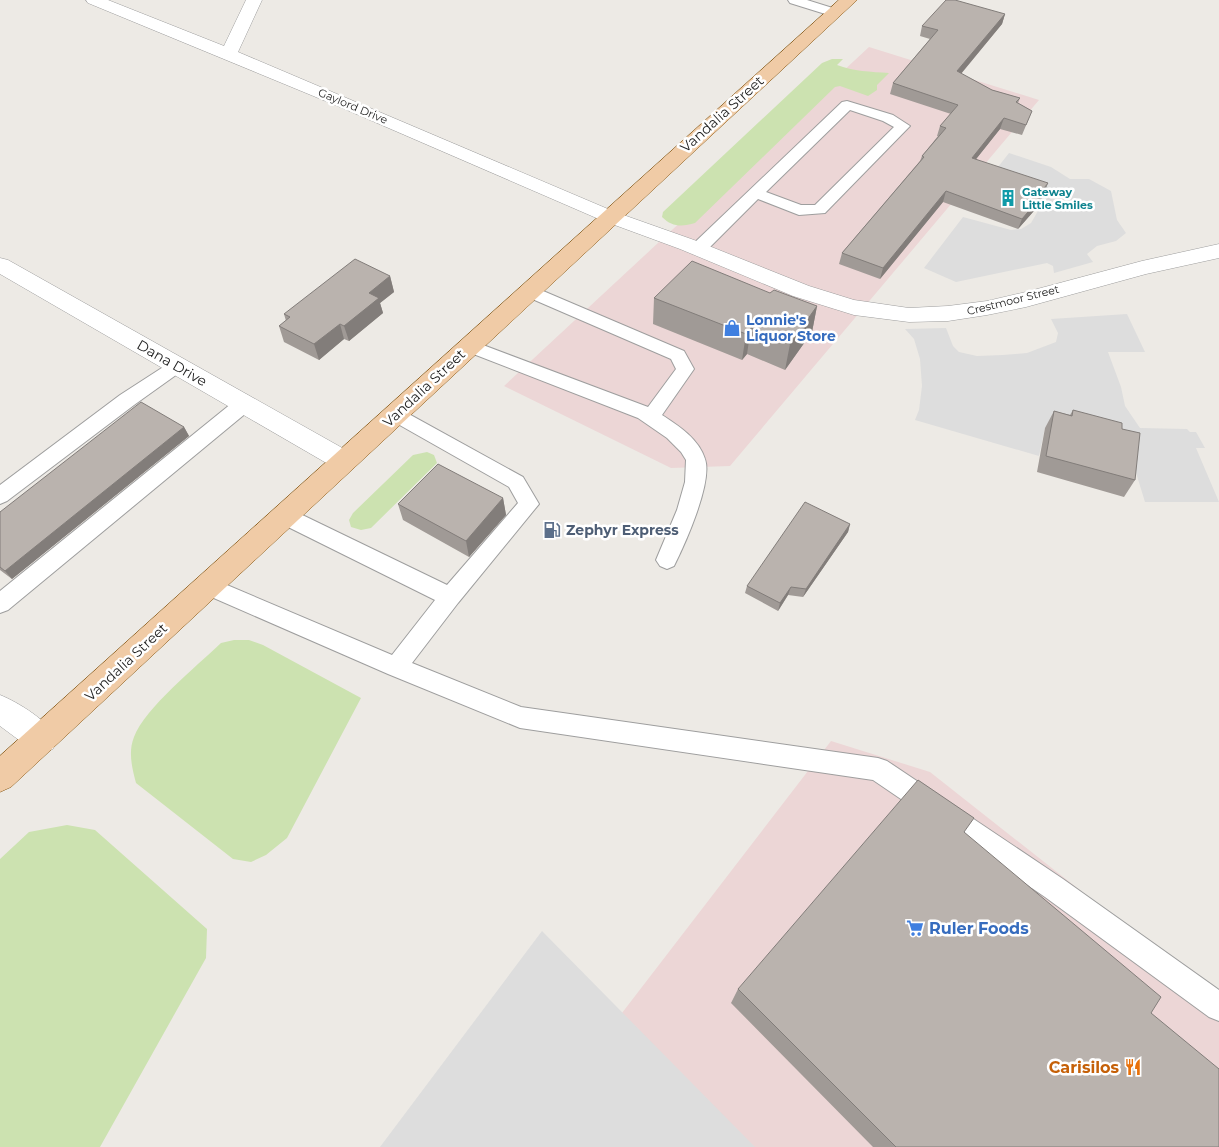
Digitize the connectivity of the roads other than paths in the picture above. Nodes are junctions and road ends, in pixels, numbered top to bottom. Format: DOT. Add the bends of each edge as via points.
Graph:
graph roads {
  1 [pos="94,0"];
  2 [pos="254,0"];
  3 [pos="794,0"];
  4 [pos="842,7"];
  5 [pos="228,55"];
  6 [pos="756,193"];
  7 [pos="610,217"];
  8 [pos="698,249"];
  9 [pos="1219,251"];
  10 [pos="0,265"];
  11 [pos="529,292"];
  12 [pos="469,346"];
  13 [pos="177,366"];
  14 [pos="244,404"];
  15 [pos="396,414"];
  16 [pos="651,417"];
  17 [pos="344,461"];
  18 [pos="0,496"];
  19 [pos="285,516"];
  20 [pos="667,560"];
  21 [pos="208,586"];
  22 [pos="450,598"];
  23 [pos="0,604"];
  24 [pos="396,667"];
  25 [pos="0,709"];
  26 [pos="42,739"];
  27 [pos="0,777"];
  28 [pos="1219,1007"];
  1 -- 5 [label="street, Gaylord Drive"];
  2 -- 5 [label="street"];
  3 -- 4 [label="lane"];
  4 -- 7 [label="main road, Vandalia Street"];
  5 -- 7 [label="street, Gaylord Drive"];
  6 -- 6 [label="lane" via="847,106 903,126 820,210 799,210"];
  6 -- 8 [label="lane"];
  7 -- 8 [label="street, Crestmoor Street"];
  7 -- 11 [label="main road, Vandalia Street"];
  8 -- 9 [label="street, Crestmoor Street" via="827,300 870,311 906,315 984,310 1183,256"];
  10 -- 13 [label="street, Dana Drive"];
  11 -- 12 [label="main road, Vandalia Street"];
  11 -- 16 [label="lane" via="678,355 685,369"];
  12 -- 15 [label="main road, Vandalia Street"];
  12 -- 16 [label="lane"];
  13 -- 14 [label="street, Dana Drive"];
  13 -- 18 [label="lane"];
  14 -- 17 [label="street, Dana Drive"];
  14 -- 23 [label="lane"];
  15 -- 17 [label="main road, Vandalia Street"];
  15 -- 22 [label="lane" via="516,482 529,504"];
  16 -- 20 [label="lane" via="682,441 695,458 698,477"];
  17 -- 19 [label="main road, Vandalia Street"];
  19 -- 21 [label="main road, Vandalia Street"];
  19 -- 22 [label="lane"];
  21 -- 24 [label="lane"];
  21 -- 26 [label="main road, Vandalia Street"];
  22 -- 24 [label="lane"];
  24 -- 28 [label="lane" via="520,717 878,769 1054,888"];
  25 -- 26 [label="street"];
  26 -- 27 [label="main road, Vandalia Street"];
}
